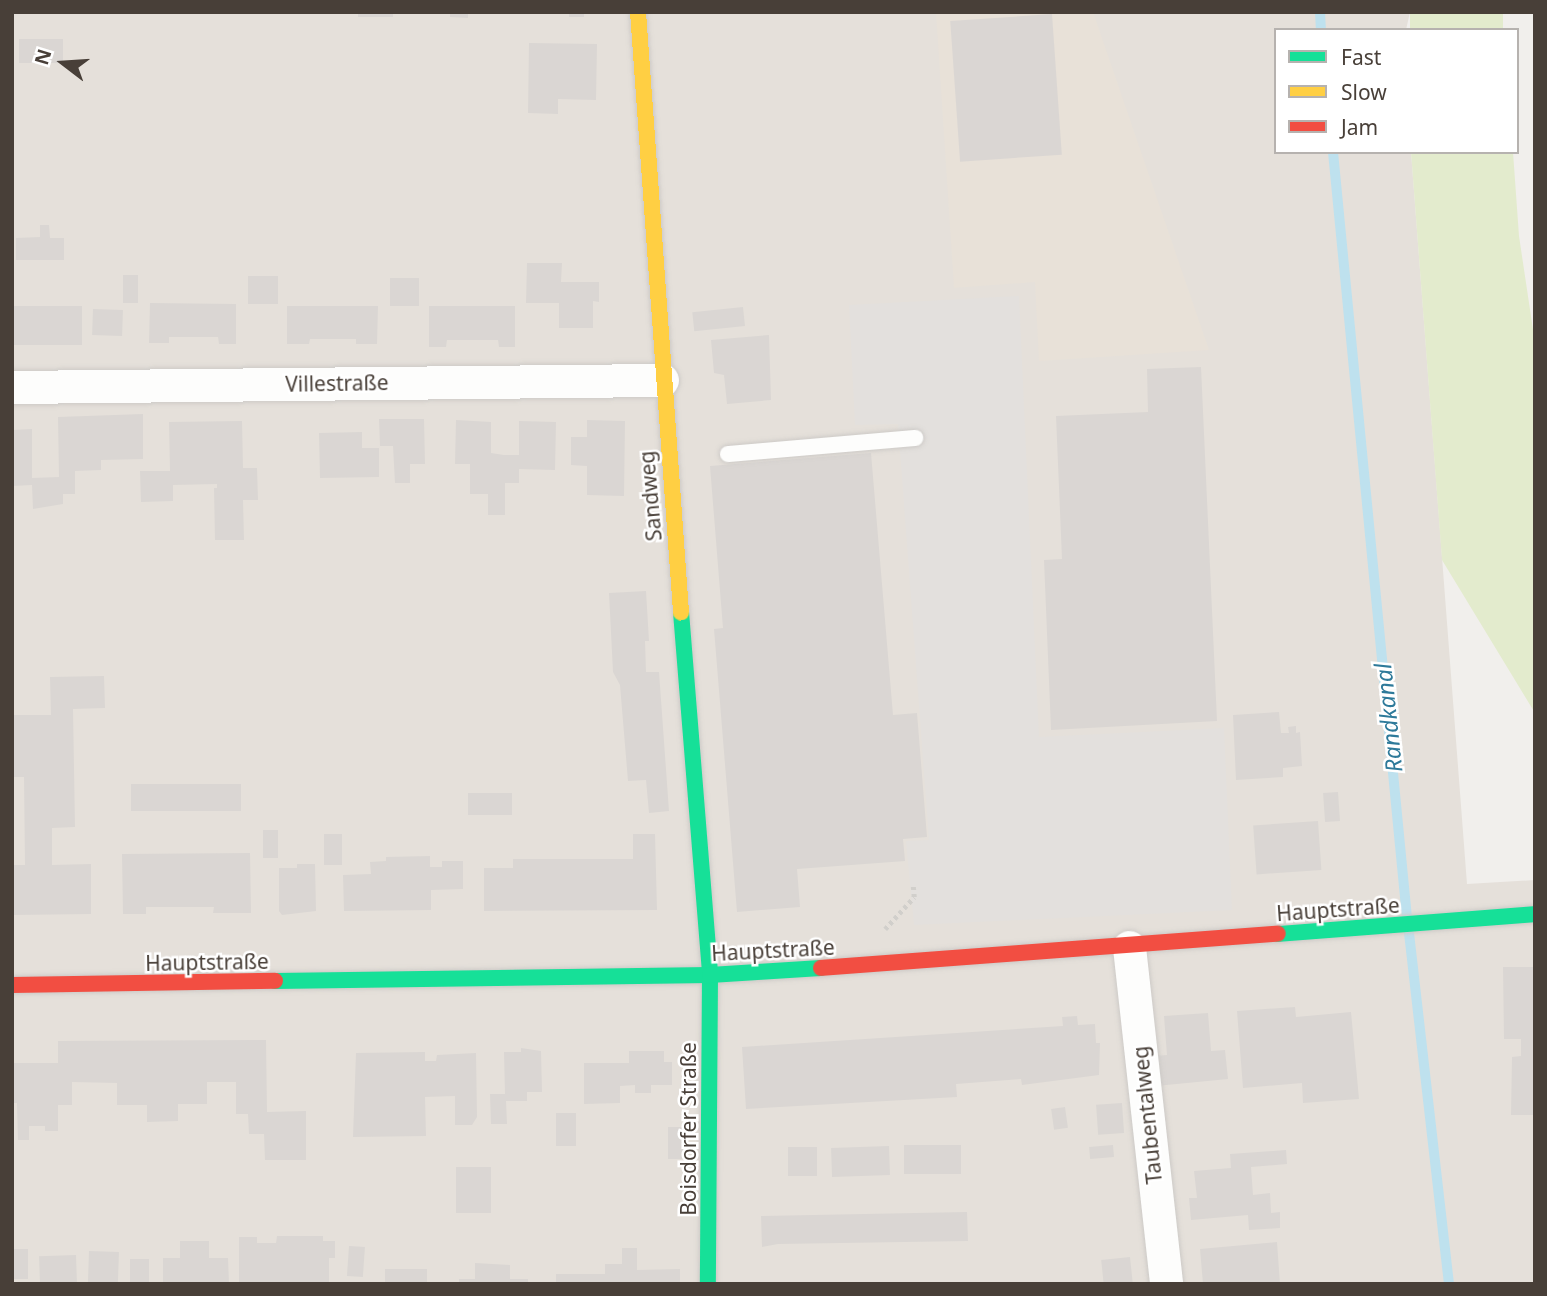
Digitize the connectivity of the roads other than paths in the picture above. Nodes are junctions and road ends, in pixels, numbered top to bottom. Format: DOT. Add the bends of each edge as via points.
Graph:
graph roads {
  1 [pos="638,12"];
  2 [pos="662,380"];
  3 [pos="12,387"];
  4 [pos="915,438"];
  5 [pos="728,454"];
  6 [pos="1535,914"];
  7 [pos="1129,947"];
  8 [pos="710,975"];
  9 [pos="12,985"];
  10 [pos="708,1284"];
  11 [pos="1166,1284"];
  1 -- 2 [label="main road, Sandweg"];
  2 -- 3 [label="street, Villestraße"];
  2 -- 8 [label="main road, Sandweg"];
  4 -- 5 [label="lane"];
  6 -- 7 [label="main road, Hauptstraße"];
  7 -- 8 [label="main road, Hauptstraße"];
  7 -- 11 [label="street, Taubentalweg"];
  8 -- 9 [label="main road, Hauptstraße"];
  8 -- 10 [label="main road, Boisdorfer Straße"];
}
